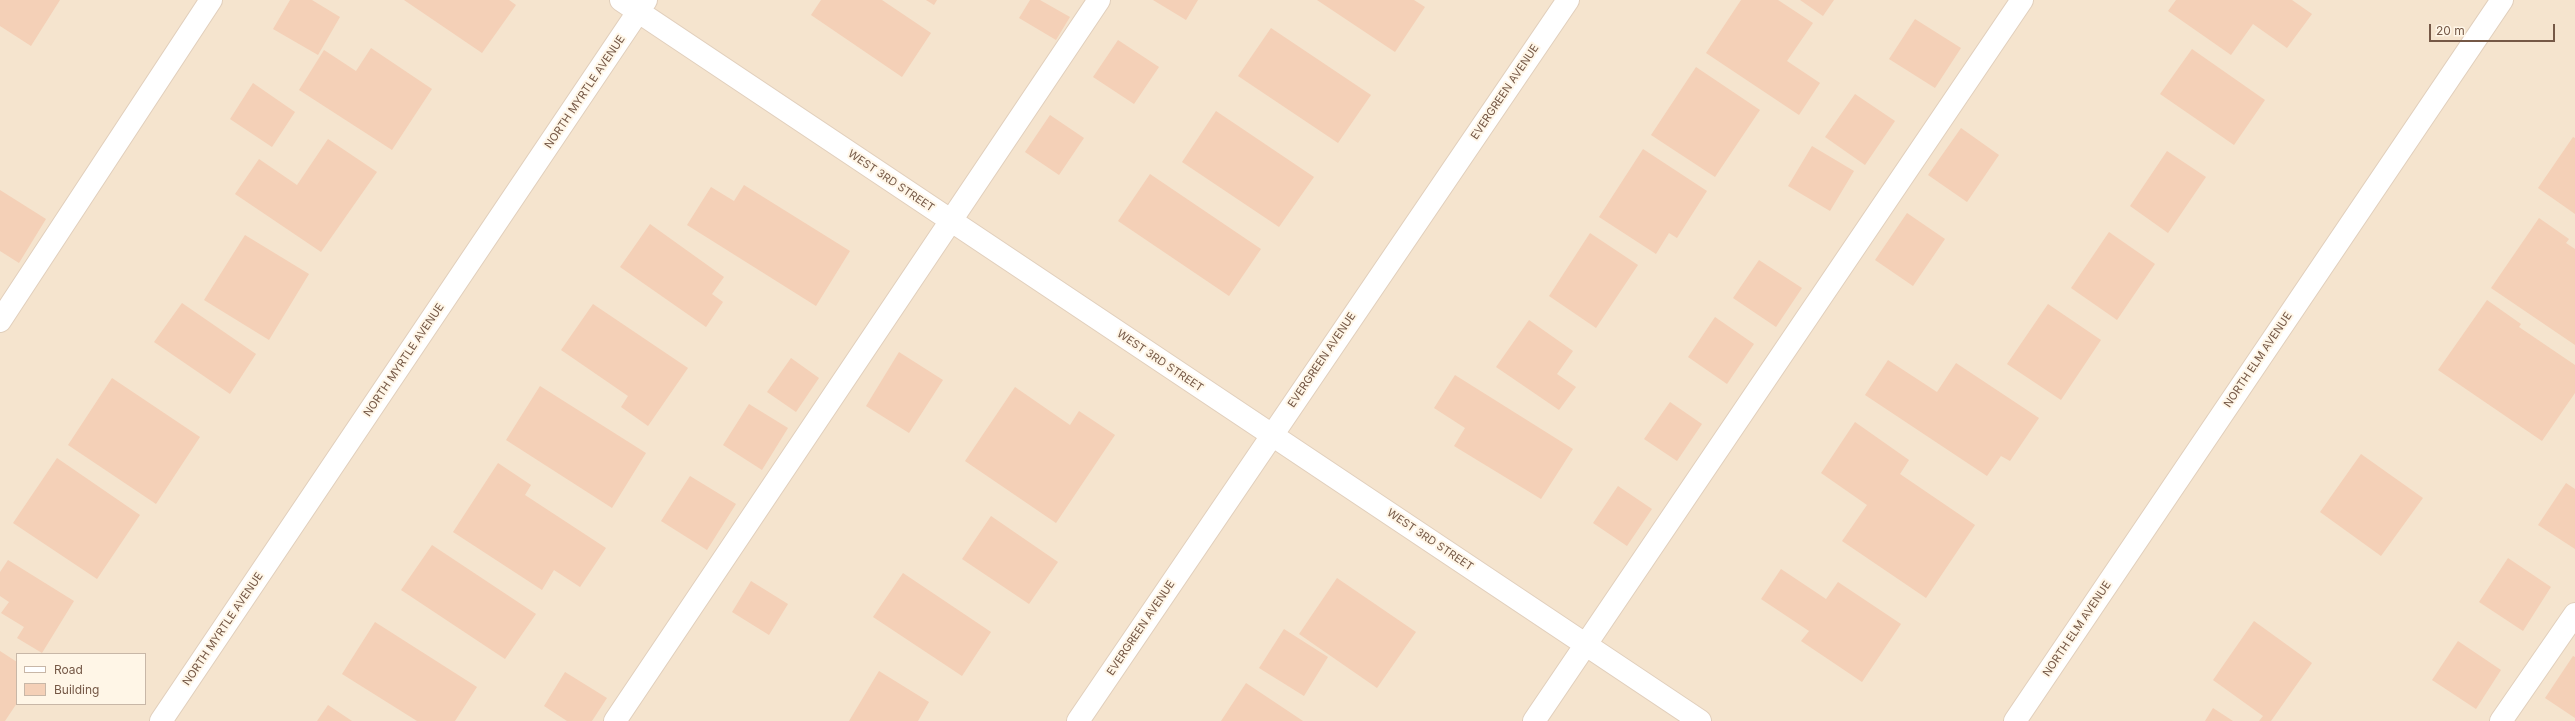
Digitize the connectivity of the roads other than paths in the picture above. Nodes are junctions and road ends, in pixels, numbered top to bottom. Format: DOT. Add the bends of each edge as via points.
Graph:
graph roads {
  1 [pos="211,0"];
  2 [pos="1099,0"];
  3 [pos="1568,0"];
  4 [pos="2022,0"];
  5 [pos="2502,0"];
  6 [pos="635,4"];
  7 [pos="950,220"];
  8 [pos="0,321"];
  9 [pos="1271,434"];
  10 [pos="2575,614"];
  11 [pos="1586,644"];
  12 [pos="161,721"];
  13 [pos="615,721"];
  14 [pos="1078,721"];
  15 [pos="1534,721"];
  16 [pos="1700,721"];
  17 [pos="2015,721"];
  18 [pos="2501,721"];
  1 -- 8 [label="street"];
  2 -- 7 [label="street"];
  3 -- 9 [label="street, EVERGREEN AVENUE"];
  4 -- 11 [label="street"];
  5 -- 17 [label="street, NORTH ELM AVENUE"];
  6 -- 7 [label="street, WEST 3RD STREET"];
  6 -- 12 [label="street, NORTH MYRTLE AVENUE"];
  7 -- 9 [label="street, WEST 3RD STREET"];
  7 -- 13 [label="street"];
  9 -- 11 [label="street, WEST 3RD STREET"];
  9 -- 14 [label="street, EVERGREEN AVENUE"];
  10 -- 18 [label="street"];
  11 -- 15 [label="street"];
  11 -- 16 [label="street, WEST 3RD STREET"];
}
